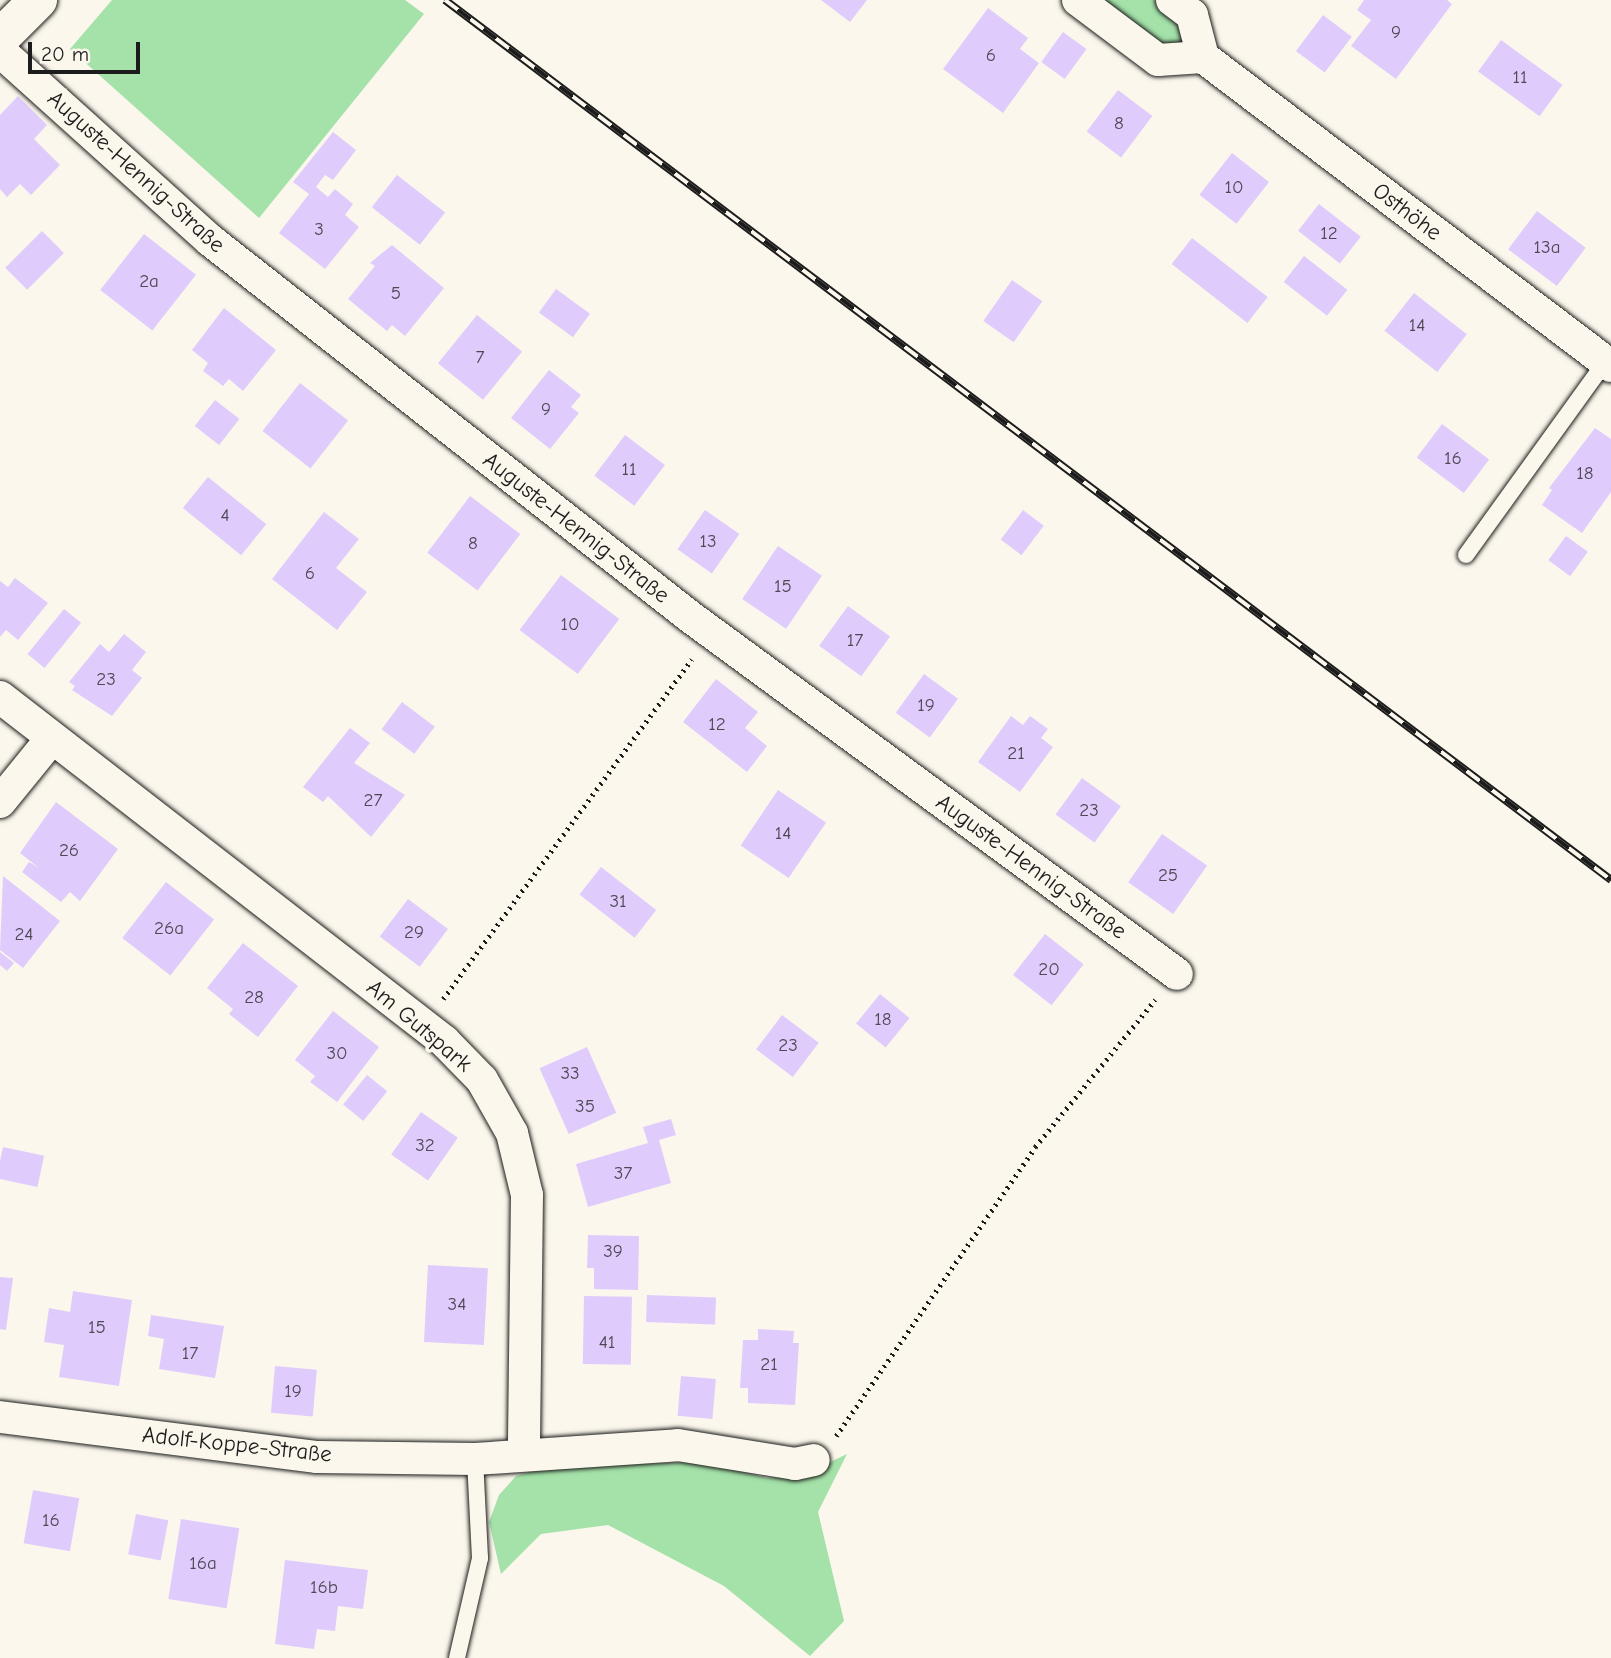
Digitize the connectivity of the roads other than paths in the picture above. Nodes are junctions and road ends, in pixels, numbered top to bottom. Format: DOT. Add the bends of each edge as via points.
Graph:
graph roads {
  1 [pos="38,0"];
  2 [pos="1079,0"];
  3 [pos="1171,0"];
  4 [pos="0,37"];
  5 [pos="0,51"];
  6 [pos="1203,57"];
  7 [pos="1609,361"];
  8 [pos="1466,555"];
  9 [pos="0,697"];
  10 [pos="52,738"];
  11 [pos="0,802"];
  12 [pos="1177,974"];
  13 [pos="0,1417"];
  14 [pos="524,1454"];
  15 [pos="475,1459"];
  16 [pos="814,1460"];
  17 [pos="457,1658"];
  1 -- 4 [label="street"];
  2 -- 6 [label="street" via="1158,60"];
  3 -- 6 [label="street" via="1192,15"];
  5 -- 12 [label="street, Auguste-Hennig-Straße" via="211,241 711,633"];
  6 -- 7 [label="street, Osthöhe"];
  7 -- 8 [label="lane"];
  9 -- 10 [label="street, Am Gutspark"];
  10 -- 11 [label="street"];
  10 -- 14 [label="street, Am Gutspark" via="424,1025 482,1080 500,1106 521,1158 529,1234"];
  13 -- 15 [label="street, Adolf-Koppe-Straße" via="317,1457"];
  14 -- 15 [label="street, Adolf-Koppe-Straße"];
  14 -- 16 [label="street, Adolf-Koppe-Straße" via="678,1445 795,1464"];
  15 -- 17 [label="lane" via="480,1558"];
}
